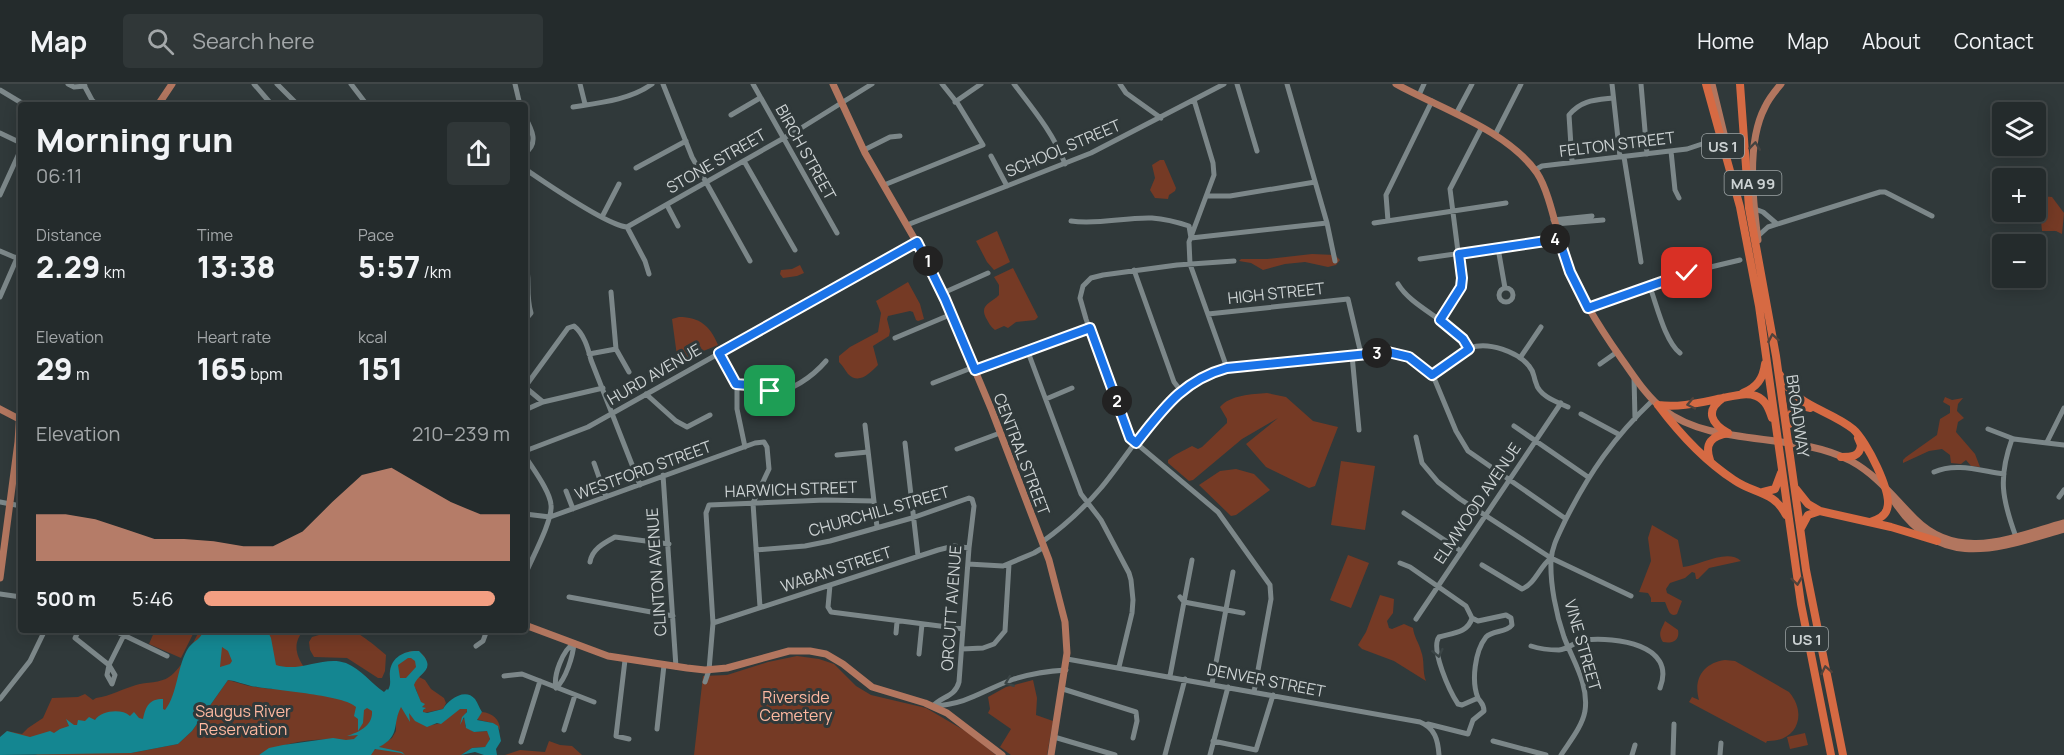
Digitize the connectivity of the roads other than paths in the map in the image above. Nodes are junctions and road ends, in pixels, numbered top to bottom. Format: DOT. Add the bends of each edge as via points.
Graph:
graph roads {
  1 [pos="68,84"];
  2 [pos="172,84"];
  3 [pos="254,84"];
  4 [pos="277,84"];
  5 [pos="351,84"];
  6 [pos="515,84"];
  7 [pos="580,84"];
  8 [pos="652,84"];
  9 [pos="663,84"];
  10 [pos="753,84"];
  11 [pos="833,84"];
  12 [pos="872,84"];
  13 [pos="942,84"];
  14 [pos="981,84"];
  15 [pos="1014,84"];
  16 [pos="1120,84"];
  17 [pos="1224,84"];
  18 [pos="1237,84"];
  19 [pos="1287,84"];
  20 [pos="1396,84"];
  21 [pos="1424,84"];
  22 [pos="1472,84"];
  23 [pos="1521,84"];
  24 [pos="1612,84"];
  25 [pos="1641,84"];
  26 [pos="1706,84"];
  27 [pos="1712,84"];
  28 [pos="1740,84"];
  29 [pos="1781,84"];
  30 [pos="85,85"];
  31 [pos="0,90"];
  32 [pos="1419,95"];
  33 [pos="760,98"];
  34 [pos="1613,98"];
  35 [pos="1194,100"];
  36 [pos="1432,101"];
  37 [pos="20,102"];
  38 [pos="94,102"];
  39 [pos="160,102"];
  40 [pos="269,102"];
  41 [pos="295,102"];
  42 [pos="365,102"];
  43 [pos="519,102"];
  44 [pos="955,102"];
  45 [pos="585,104"];
  46 [pos="842,104"];
  47 [pos="573,107"];
  48 [pos="1456,114"];
  49 [pos="731,116"];
  50 [pos="1161,118"];
  51 [pos="528,123"];
  52 [pos="1482,127"];
  53 [pos="0,133"];
  54 [pos="1495,135"];
  55 [pos="900,136"];
  56 [pos="783,138"];
  57 [pos="686,141"];
  58 [pos="18,142"];
  59 [pos="1702,144"];
  60 [pos="528,150"];
  61 [pos="864,150"];
  62 [pos="1257,151"];
  63 [pos="1671,151"];
  64 [pos="1647,154"];
  65 [pos="18,156"];
  66 [pos="991,156"];
  67 [pos="1622,157"];
  68 [pos="744,161"];
  69 [pos="1572,162"];
  70 [pos="1065,164"];
  71 [pos="636,168"];
  72 [pos="1535,170"];
  73 [pos="528,171"];
  74 [pos="532,174"];
  75 [pos="528,176"];
  76 [pos="0,177"];
  77 [pos="7,180"];
  78 [pos="1315,182"];
  79 [pos="706,183"];
  80 [pos="619,184"];
  81 [pos="884,185"];
  82 [pos="1007,186"];
  83 [pos="0,195"];
  84 [pos="1207,196"];
  85 [pos="1679,198"];
  86 [pos="1506,203"];
  87 [pos="667,205"];
  88 [pos="1740,207"];
  89 [pos="1755,209"];
  90 [pos="1452,211"];
  91 [pos="1592,216"];
  92 [pos="1932,216"];
  93 [pos="602,217"];
  94 [pos="1603,220"];
  95 [pos="1071,221"];
  96 [pos="1388,221"];
  97 [pos="1554,222"];
  98 [pos="1328,223"];
  99 [pos="1374,224"];
  100 [pos="1777,224"];
  101 [pos="907,225"];
  102 [pos="678,226"];
  103 [pos="627,227"];
  104 [pos="837,233"];
  105 [pos="1758,236"];
  106 [pos="1191,238"];
  107 [pos="1559,239"];
  108 [pos="917,242"];
  109 [pos="1498,248"];
  110 [pos="795,250"];
  111 [pos="0,251"];
  112 [pos="1459,254"];
  113 [pos="18,259"];
  114 [pos="1420,259"];
  115 [pos="1740,260"];
  116 [pos="18,261"];
  117 [pos="750,261"];
  118 [pos="1234,261"];
  119 [pos="1335,261"];
  120 [pos="1641,262"];
  121 [pos="1190,264"];
  122 [pos="1134,270"];
  123 [pos="988,273"];
  124 [pos="649,274"];
  125 [pos="1398,284"];
  126 [pos="1650,287"];
  127 [pos="1764,287"];
  128 [pos="1504,288"];
  129 [pos="611,292"];
  130 [pos="943,293"];
  131 [pos="0,297"];
  132 [pos="1588,308"];
  133 [pos="952,314"];
  134 [pos="1208,314"];
  135 [pos="1440,320"];
  136 [pos="1541,327"];
  137 [pos="1090,328"];
  138 [pos="895,338"];
  139 [pos="616,348"];
  140 [pos="1469,349"];
  141 [pos="1028,352"];
  142 [pos="1617,352"];
  143 [pos="719,353"];
  144 [pos="1680,353"];
  145 [pos="589,354"];
  146 [pos="1361,354"];
  147 [pos="1767,354"];
  148 [pos="1352,355"];
  149 [pos="1520,358"];
  150 [pos="826,361"];
  151 [pos="1600,364"];
  152 [pos="1227,368"];
  153 [pos="974,369"];
  154 [pos="1778,370"];
  155 [pos="629,372"];
  156 [pos="1432,375"];
  157 [pos="1634,377"];
  158 [pos="528,383"];
  159 [pos="933,383"];
  160 [pos="736,384"];
  161 [pos="603,388"];
  162 [pos="1072,388"];
  163 [pos="528,390"];
  164 [pos="1181,391"];
  165 [pos="646,394"];
  166 [pos="1740,395"];
  167 [pos="18,398"];
  168 [pos="1724,398"];
  169 [pos="1046,399"];
  170 [pos="543,402"];
  171 [pos="1656,402"];
  172 [pos="1561,403"];
  173 [pos="1568,407"];
  174 [pos="2064,408"];
  175 [pos="0,409"];
  176 [pos="528,409"];
  177 [pos="8,413"];
  178 [pos="613,413"];
  179 [pos="1581,414"];
  180 [pos="710,415"];
  181 [pos="18,418"];
  182 [pos="1635,418"];
  183 [pos="865,426"];
  184 [pos="1514,426"];
  185 [pos="1988,429"];
  186 [pos="1359,430"];
  187 [pos="1000,433"];
  188 [pos="1728,433"];
  189 [pos="18,434"];
  190 [pos="1620,435"];
  191 [pos="1416,437"];
  192 [pos="1787,438"];
  193 [pos="1774,439"];
  194 [pos="2012,439"];
  195 [pos="1535,441"];
  196 [pos="2047,442"];
  197 [pos="1136,443"];
  198 [pos="905,444"];
  199 [pos="2064,445"];
  200 [pos="745,447"];
  201 [pos="957,449"];
  202 [pos="528,450"];
  203 [pos="868,452"];
  204 [pos="837,455"];
  205 [pos="1841,457"];
  206 [pos="1710,460"];
  207 [pos="528,461"];
  208 [pos="594,463"];
  209 [pos="1782,463"];
  210 [pos="1934,472"];
  211 [pos="2004,474"];
  212 [pos="663,475"];
  213 [pos="1588,477"];
  214 [pos="1509,480"];
  215 [pos="640,485"];
  216 [pos="1794,487"];
  217 [pos="1885,487"];
  218 [pos="2064,490"];
  219 [pos="566,491"];
  220 [pos="1758,492"];
  221 [pos="606,497"];
  222 [pos="2060,497"];
  223 [pos="972,499"];
  224 [pos="874,501"];
  225 [pos="0,502"];
  226 [pos="1088,502"];
  227 [pos="753,503"];
  228 [pos="9,504"];
  229 [pos="18,506"];
  230 [pos="573,510"];
  231 [pos="1820,511"];
  232 [pos="1404,513"];
  233 [pos="528,514"];
  234 [pos="1485,515"];
  235 [pos="550,517"];
  236 [pos="912,518"];
  237 [pos="1566,519"];
  238 [pos="1870,522"];
  239 [pos="1790,523"];
  240 [pos="2064,523"];
  241 [pos="877,527"];
  242 [pos="2064,529"];
  243 [pos="1800,530"];
  244 [pos="2016,537"];
  245 [pos="1937,541"];
  246 [pos="669,544"];
  247 [pos="1043,545"];
  248 [pos="969,548"];
  249 [pos="756,550"];
  250 [pos="1461,551"];
  251 [pos="918,556"];
  252 [pos="1551,558"];
  253 [pos="1192,561"];
  254 [pos="528,562"];
  255 [pos="590,562"];
  256 [pos="1400,563"];
  257 [pos="968,564"];
  258 [pos="1009,564"];
  259 [pos="1482,565"];
  260 [pos="1233,572"];
  261 [pos="0,578"];
  262 [pos="830,585"];
  263 [pos="1438,586"];
  264 [pos="0,594"];
  265 [pos="1631,596"];
  266 [pos="18,597"];
  267 [pos="569,597"];
  268 [pos="1182,599"];
  269 [pos="760,607"];
  270 [pos="1226,610"];
  271 [pos="1243,613"];
  272 [pos="673,616"];
  273 [pos="1472,618"];
  274 [pos="1416,619"];
  275 [pos="897,622"];
  276 [pos="713,623"];
  277 [pos="922,624"];
  278 [pos="528,626"];
  279 [pos="963,629"];
  280 [pos="44,633"];
  281 [pos="78,633"];
  282 [pos="120,633"];
  283 [pos="132,633"];
  284 [pos="487,633"];
  285 [pos="896,633"];
  286 [pos="124,635"];
  287 [pos="130,638"];
  288 [pos="574,643"];
  289 [pos="476,646"];
  290 [pos="1532,646"];
  291 [pos="1568,648"];
  292 [pos="962,649"];
  293 [pos="920,654"];
  294 [pos="167,656"];
  295 [pos="1067,659"];
  296 [pos="626,660"];
  297 [pos="664,665"];
  298 [pos="676,667"];
  299 [pos="1119,667"];
  300 [pos="709,670"];
  301 [pos="1066,670"];
  302 [pos="504,676"];
  303 [pos="1170,676"];
  304 [pos="1185,679"];
  305 [pos="540,681"];
  306 [pos="705,682"];
  307 [pos="1212,684"];
  308 [pos="1228,687"];
  309 [pos="556,688"];
  310 [pos="1660,688"];
  311 [pos="1063,689"];
  312 [pos="1254,692"];
  313 [pos="575,695"];
  314 [pos="1274,695"];
  315 [pos="1478,698"];
  316 [pos="0,699"];
  317 [pos="594,702"];
  318 [pos="933,706"];
  319 [pos="1421,722"];
  320 [pos="1674,724"];
  321 [pos="657,729"];
  322 [pos="564,730"];
  323 [pos="1054,737"];
  324 [pos="1133,738"];
  325 [pos="629,739"];
  326 [pos="1213,741"];
  327 [pos="1493,741"];
  328 [pos="521,742"];
  329 [pos="1721,743"];
  330 [pos="1635,745"];
  331 [pos="1002,755"];
  332 [pos="1051,755"];
  333 [pos="1115,755"];
  334 [pos="1165,755"];
  335 [pos="1210,755"];
  336 [pos="1439,755"];
  337 [pos="1546,755"];
  338 [pos="1561,755"];
  339 [pos="1632,755"];
  340 [pos="1673,755"];
  341 [pos="1720,755"];
  342 [pos="1831,755"];
  343 [pos="1843,755"];
  1 -- 30 [label="street"];
  2 -- 39 [label="main road"];
  3 -- 40 [label="street"];
  4 -- 41 [label="street"];
  5 -- 42 [label="street"];
  6 -- 43 [label="street"];
  7 -- 45 [label="street"];
  8 -- 45 [label="street" via="639,93"];
  9 -- 57 [label="street"];
  10 -- 33 [label="street, BIRCH STREET"];
  11 -- 46 [label="main road, CENTRAL STREET"];
  12 -- 46 [label="street, STONE STREET"];
  13 -- 44 [label="street"];
  14 -- 44 [label="street"];
  15 -- 70 [label="street" via="1048,130"];
  16 -- 50 [label="street" via="1126,93"];
  17 -- 35 [label="street, SCHOOL STREET"];
  18 -- 62 [label="street"];
  19 -- 78 [label="street"];
  20 -- 32 [label="main road"];
  21 -- 32 [label="street"];
  22 -- 48 [label="street"];
  23 -- 54 [label="street"];
  24 -- 34 [label="street"];
  25 -- 64 [label="street"];
  26 -- 88 [label="highway, US 1"];
  27 -- 88 [label="main road, BROADWAY / MA 99"];
  28 -- 127 [label="highway, US 1" via="1748,200"];
  89 -- 29 [label="main road, BROADWAY / MA 99, one-way" via="1753,170 1758,125 1765,105"];
  30 -- 38 [label="street"];
  31 -- 37 [label="street"];
  32 -- 36 [label="main road"];
  33 -- 49 [label="street"];
  33 -- 56 [label="street, BIRCH STREET"];
  34 -- 67 [label="street"];
  34 -- 69 [label="street" via="1586,102 1569,115"];
  35 -- 50 [label="street, SCHOOL STREET"];
  35 -- 84 [label="street" via="1213,163 1214,175"];
  36 -- 48 [label="main road"];
  36 -- 96 [label="street" via="1386,195"];
  44 -- 81 [label="street" via="983,145"];
  45 -- 47 [label="street"];
  46 -- 56 [label="street, STONE STREET"];
  46 -- 61 [label="main road, CENTRAL STREET"];
  48 -- 52 [label="main road"];
  50 -- 70 [label="street, SCHOOL STREET"];
  51 -- 60 [label="street" via="534,141"];
  52 -- 54 [label="main road"];
  52 -- 90 [label="street" via="1450,189"];
  53 -- 58 [label="street"];
  54 -- 72 [label="main road"];
  55 -- 61 [label="street"];
  56 -- 68 [label="street, STONE STREET"];
  56 -- 104 [label="street, BIRCH STREET"];
  57 -- 71 [label="street"];
  57 -- 79 [label="street"];
  59 -- 63 [label="street, FELTON STREET"];
  61 -- 81 [label="main road, CENTRAL STREET"];
  63 -- 64 [label="street, FELTON STREET"];
  63 -- 85 [label="street"];
  64 -- 67 [label="street, FELTON STREET"];
  65 -- 77 [label="street"];
  66 -- 82 [label="street"];
  67 -- 69 [label="street, FELTON STREET"];
  67 -- 120 [label="street"];
  68 -- 79 [label="street, STONE STREET"];
  68 -- 110 [label="street"];
  69 -- 72 [label="street, FELTON STREET"];
  70 -- 82 [label="street, SCHOOL STREET"];
  72 -- 97 [label="main road"];
  73 -- 74 [label="street"];
  74 -- 75 [label="street"];
  74 -- 93 [label="street"];
  76 -- 77 [label="street"];
  77 -- 83 [label="street"];
  78 -- 84 [label="street"];
  78 -- 98 [label="street"];
  79 -- 87 [label="street, STONE STREET"];
  79 -- 117 [label="street"];
  80 -- 93 [label="street"];
  81 -- 101 [label="main road, CENTRAL STREET"];
  82 -- 101 [label="street, SCHOOL STREET"];
  84 -- 106 [label="street"];
  86 -- 90 [label="street"];
  87 -- 102 [label="street"];
  87 -- 103 [label="street, STONE STREET"];
  88 -- 147 [label="highway, BROADWAY / US 1"];
  89 -- 100 [label="street"];
  89 -- 105 [label="main road, BROADWAY / MA 99"];
  90 -- 96 [label="street"];
  90 -- 112 [label="street"];
  91 -- 97 [label="street"];
  92 -- 100 [label="street" via="1880,192"];
  93 -- 103 [label="street"];
  94 -- 97 [label="street"];
  95 -- 106 [label="street" via="1168,220 1189,226"];
  96 -- 99 [label="street"];
  97 -- 107 [label="main road"];
  98 -- 106 [label="street"];
  98 -- 119 [label="street"];
  100 -- 105 [label="street"];
  101 -- 108 [label="main road, CENTRAL STREET"];
  103 -- 124 [label="street"];
  105 -- 127 [label="main road, BROADWAY / MA 99"];
  106 -- 121 [label="street"];
  107 -- 109 [label="street"];
  107 -- 132 [label="main road"];
  108 -- 130 [label="main road, CENTRAL STREET"];
  108 -- 143 [label="street, HURD AVENUE"];
  109 -- 112 [label="street"];
  109 -- 128 [label="street"];
  111 -- 113 [label="street"];
  112 -- 114 [label="street"];
  112 -- 135 [label="street" via="1461,287"];
  115 -- 126 [label="street"];
  116 -- 131 [label="street"];
  118 -- 121 [label="street"];
  121 -- 122 [label="street"];
  121 -- 134 [label="street"];
  122 -- 137 [label="street" via="1091,278 1083,286 1080,298"];
  122 -- 164 [label="street" via="1174,382"];
  123 -- 130 [label="street"];
  125 -- 135 [label="street" via="1409,298"];
  126 -- 132 [label="street"];
  126 -- 144 [label="street" via="1667,333"];
  154 -- 127 [label="highway, BROADWAY / US 1, one-way"];
  129 -- 139 [label="street"];
  130 -- 133 [label="main road, CENTRAL STREET"];
  132 -- 142 [label="main road"];
  133 -- 138 [label="street"];
  133 -- 153 [label="main road, CENTRAL STREET"];
  134 -- 146 [label="street, HIGH STREET" via="1347,299"];
  134 -- 152 [label="street"];
  135 -- 140 [label="street"];
  136 -- 149 [label="street"];
  137 -- 141 [label="street"];
  137 -- 197 [label="street" via="1130,438"];
  139 -- 145 [label="street"];
  139 -- 155 [label="street"];
  140 -- 149 [label="street" via="1494,348"];
  140 -- 156 [label="street"];
  141 -- 153 [label="street"];
  141 -- 169 [label="street"];
  142 -- 151 [label="street"];
  142 -- 157 [label="main road"];
  143 -- 160 [label="street"];
  143 -- 165 [label="street, HURD AVENUE"];
  145 -- 158 [label="street" via="579,330 574,326 568,328"];
  145 -- 161 [label="street"];
  146 -- 148 [label="street"];
  146 -- 156 [label="street" via="1404,355"];
  147 -- 166 [label="highway" via="1760,381"];
  147 -- 193 [label="highway, BROADWAY / US 1"];
  148 -- 152 [label="street"];
  148 -- 186 [label="street"];
  149 -- 172 [label="street" via="1535,373 1542,393"];
  150 -- 160 [label="street" via="793,387 780,392"];
  152 -- 164 [label="street" via="1198,379"];
  153 -- 159 [label="street"];
  153 -- 187 [label="main road, CENTRAL STREET"];
  154 -- 192 [label="highway, BROADWAY / US 1"];
  154 -- 217 [label="highway" via="1796,397 1855,430 1866,444"];
  156 -- 214 [label="street" via="1463,444 1476,458"];
  157 -- 171 [label="main road"];
  157 -- 182 [label="street"];
  160 -- 200 [label="street"];
  161 -- 170 [label="street"];
  161 -- 178 [label="street"];
  162 -- 169 [label="street"];
  163 -- 170 [label="street"];
  164 -- 197 [label="street"];
  165 -- 178 [label="street, HURD AVENUE"];
  165 -- 180 [label="street" via="687,427"];
  166 -- 168 [label="highway"];
  166 -- 193 [label="highway" via="1754,395 1766,403"];
  167 -- 177 [label="main road"];
  168 -- 171 [label="highway, one-way" via="1675,406"];
  168 -- 188 [label="highway" via="1714,407 1712,417"];
  169 -- 226 [label="street" via="1081,494"];
  170 -- 176 [label="street"];
  171 -- 182 [label="street, VINE STREET"];
  171 -- 188 [label="main road" via="1686,423"];
  171 -- 206 [label="highway"];
  172 -- 173 [label="street"];
  172 -- 195 [label="street, ELMWOOD AVENUE"];
  174 -- 196 [label="street"];
  175 -- 177 [label="main road"];
  177 -- 181 [label="main road"];
  178 -- 202 [label="street, HURD AVENUE"];
  178 -- 215 [label="street"];
  179 -- 190 [label="street"];
  182 -- 190 [label="street, VINE STREET"];
  183 -- 203 [label="street"];
  184 -- 195 [label="street"];
  185 -- 194 [label="street"];
  187 -- 201 [label="street"];
  187 -- 247 [label="main road, CENTRAL STREET"];
  188 -- 193 [label="main road"];
  188 -- 206 [label="highway" via="1715,436 1710,442"];
  189 -- 228 [label="main road"];
  190 -- 213 [label="street, VINE STREET"];
  191 -- 234 [label="street" via="1420,461 1433,477"];
  192 -- 205 [label="highway" via="1791,412 1809,407 1853,432 1861,442 1857,455"];
  192 -- 216 [label="highway, BROADWAY / US 1"];
  193 -- 205 [label="main road"];
  193 -- 209 [label="highway, BROADWAY / US 1"];
  194 -- 196 [label="street"];
  194 -- 211 [label="street"];
  195 -- 213 [label="street"];
  195 -- 214 [label="street, ELMWOOD AVENUE"];
  196 -- 199 [label="street"];
  197 -- 226 [label="street"];
  197 -- 312 [label="street" via="1211,505 1266,578 1272,591"];
  198 -- 236 [label="street"];
  200 -- 212 [label="street, WESTFORD STREET"];
  200 -- 227 [label="street" via="764,442 767,447 769,469"];
  203 -- 204 [label="street"];
  203 -- 224 [label="street"];
  205 -- 217 [label="main road" via="1864,469"];
  206 -- 220 [label="highway" via="1734,480"];
  207 -- 235 [label="street" via="550,500"];
  208 -- 221 [label="street"];
  209 -- 220 [label="highway" via="1776,488"];
  209 -- 239 [label="highway, BROADWAY / US 1"];
  210 -- 211 [label="street" via="1954,466"];
  211 -- 244 [label="street" via="2003,494"];
  212 -- 215 [label="street, WESTFORD STREET"];
  212 -- 246 [label="street, CLINTON AVENUE"];
  213 -- 237 [label="street, VINE STREET"];
  214 -- 234 [label="street, ELMWOOD AVENUE"];
  214 -- 237 [label="street"];
  215 -- 221 [label="street, WESTFORD STREET"];
  216 -- 231 [label="highway" via="1804,501"];
  216 -- 243 [label="highway, BROADWAY / US 1"];
  217 -- 238 [label="highway" via="1887,509"];
  217 -- 244 [label="main road" via="1921,524 1940,536 1977,544"];
  217 -- 245 [label="main road" via="1906,518"];
  218 -- 222 [label="street"];
  219 -- 230 [label="street"];
  220 -- 239 [label="highway" via="1776,501"];
  221 -- 230 [label="street, WESTFORD STREET"];
  223 -- 236 [label="street, CHURCHILL STREET"];
  223 -- 248 [label="street, ORCUTT AVENUE"];
  224 -- 227 [label="street, HARWICH STREET"];
  224 -- 241 [label="street"];
  225 -- 228 [label="street"];
  226 -- 247 [label="street"];
  226 -- 299 [label="street" via="1131,582 1132,613"];
  227 -- 249 [label="street"];
  227 -- 276 [label="street, HARWICH STREET" via="709,505 706,513"];
  228 -- 229 [label="street"];
  228 -- 261 [label="main road"];
  230 -- 235 [label="street, WESTFORD STREET"];
  231 -- 238 [label="highway"];
  231 -- 243 [label="highway" via="1808,515"];
  232 -- 250 [label="street"];
  233 -- 235 [label="street"];
  234 -- 250 [label="street, ELMWOOD AVENUE"];
  234 -- 252 [label="street"];
  235 -- 254 [label="street"];
  236 -- 241 [label="street, CHURCHILL STREET"];
  236 -- 251 [label="street"];
  237 -- 252 [label="street, VINE STREET"];
  238 -- 245 [label="highway"];
  239 -- 342 [label="highway, BROADWAY / US 1, one-way" via="1801,607"];
  240 -- 244 [label="main road"];
  241 -- 249 [label="street, CHURCHILL STREET" via="815,544"];
  242 -- 245 [label="main road" via="1991,549 1966,549"];
  343 -- 243 [label="highway, BROADWAY / US 1, one-way"];
  246 -- 255 [label="street" via="615,537 596,549"];
  246 -- 272 [label="street, CLINTON AVENUE"];
  247 -- 258 [label="street"];
  247 -- 295 [label="main road, CENTRAL STREET" via="1065,622"];
  248 -- 251 [label="street, WABAN STREET" via="954,546"];
  248 -- 257 [label="street, ORCUTT AVENUE"];
  249 -- 269 [label="street"];
  250 -- 263 [label="street, ELMWOOD AVENUE"];
  251 -- 262 [label="street, WABAN STREET"];
  252 -- 259 [label="street" via="1522,589"];
  252 -- 265 [label="street"];
  252 -- 291 [label="street, VINE STREET" via="1556,604"];
  253 -- 268 [label="street"];
  256 -- 263 [label="street"];
  257 -- 258 [label="street"];
  257 -- 279 [label="street, ORCUTT AVENUE"];
  258 -- 292 [label="street" via="1005,631 994,644"];
  260 -- 270 [label="street"];
  262 -- 269 [label="street, WABAN STREET"];
  262 -- 275 [label="street" via="831,612"];
  263 -- 273 [label="street" via="1466,606"];
  263 -- 274 [label="street, ELMWOOD AVENUE"];
  264 -- 266 [label="street"];
  267 -- 272 [label="street"];
  268 -- 270 [label="street"];
  268 -- 303 [label="street"];
  269 -- 276 [label="street, WABAN STREET"];
  270 -- 271 [label="street"];
  270 -- 307 [label="street"];
  272 -- 298 [label="street, CLINTON AVENUE"];
  273 -- 315 [label="street, one-way" via="1462,631 1438,637 1436,645 1442,671 1458,704"];
  273 -- 315 [label="street" via="1478,621 1506,615 1512,625 1486,638 1474,667"];
  275 -- 277 [label="street"];
  275 -- 285 [label="street"];
  276 -- 300 [label="street"];
  277 -- 279 [label="street"];
  277 -- 293 [label="street"];
  278 -- 288 [label="main road"];
  279 -- 292 [label="street, ORCUTT AVENUE"];
  280 -- 316 [label="street" via="30,661"];
  281 -- 286 [label="street" via="75,638 110,665"];
  282 -- 286 [label="street"];
  283 -- 287 [label="street"];
  284 -- 289 [label="street"];
  286 -- 287 [label="street"];
  287 -- 294 [label="street"];
  288 -- 296 [label="main road"];
  288 -- 309 [label="street" via="562,683"];
  290 -- 291 [label="street"];
  291 -- 310 [label="street" via="1586,640 1629,642 1661,662"];
  291 -- 338 [label="street, VINE STREET" via="1582,679 1585,706 1579,726"];
  292 -- 318 [label="street, ORCUTT AVENUE" via="957,690"];
  295 -- 299 [label="street, DENVER STREET"];
  295 -- 301 [label="main road, CENTRAL STREET"];
  296 -- 297 [label="main road"];
  296 -- 325 [label="street" via="615,734 616,738"];
  297 -- 298 [label="main road"];
  297 -- 321 [label="street"];
  298 -- 300 [label="main road"];
  299 -- 303 [label="street, DENVER STREET"];
  300 -- 306 [label="street"];
  300 -- 318 [label="main road" via="783,652 810,651 838,660 877,690"];
  301 -- 311 [label="main road, CENTRAL STREET"];
  301 -- 318 [label="street, one-way" via="1024,676 968,700"];
  302 -- 305 [label="street" via="522,674"];
  303 -- 304 [label="street, DENVER STREET"];
  304 -- 307 [label="street, DENVER STREET"];
  304 -- 334 [label="street"];
  305 -- 309 [label="street"];
  305 -- 328 [label="street"];
  307 -- 308 [label="street, DENVER STREET"];
  308 -- 312 [label="street, DENVER STREET"];
  308 -- 326 [label="street"];
  309 -- 313 [label="street"];
  311 -- 323 [label="main road, CENTRAL STREET"];
  311 -- 324 [label="street" via="1136,712"];
  312 -- 314 [label="street, DENVER STREET"];
  313 -- 317 [label="street"];
  313 -- 322 [label="street"];
  314 -- 319 [label="street, DENVER STREET"];
  314 -- 326 [label="street" via="1256,750"];
  315 -- 319 [label="street, DENVER STREET" via="1484,711 1473,720 1468,734"];
  318 -- 331 [label="main road"];
  319 -- 336 [label="street" via="1434,732"];
  320 -- 340 [label="street"];
  323 -- 332 [label="main road, CENTRAL STREET"];
  323 -- 333 [label="street"];
  326 -- 335 [label="street"];
  327 -- 337 [label="street"];
  329 -- 341 [label="street"];
  330 -- 339 [label="street"];
}
